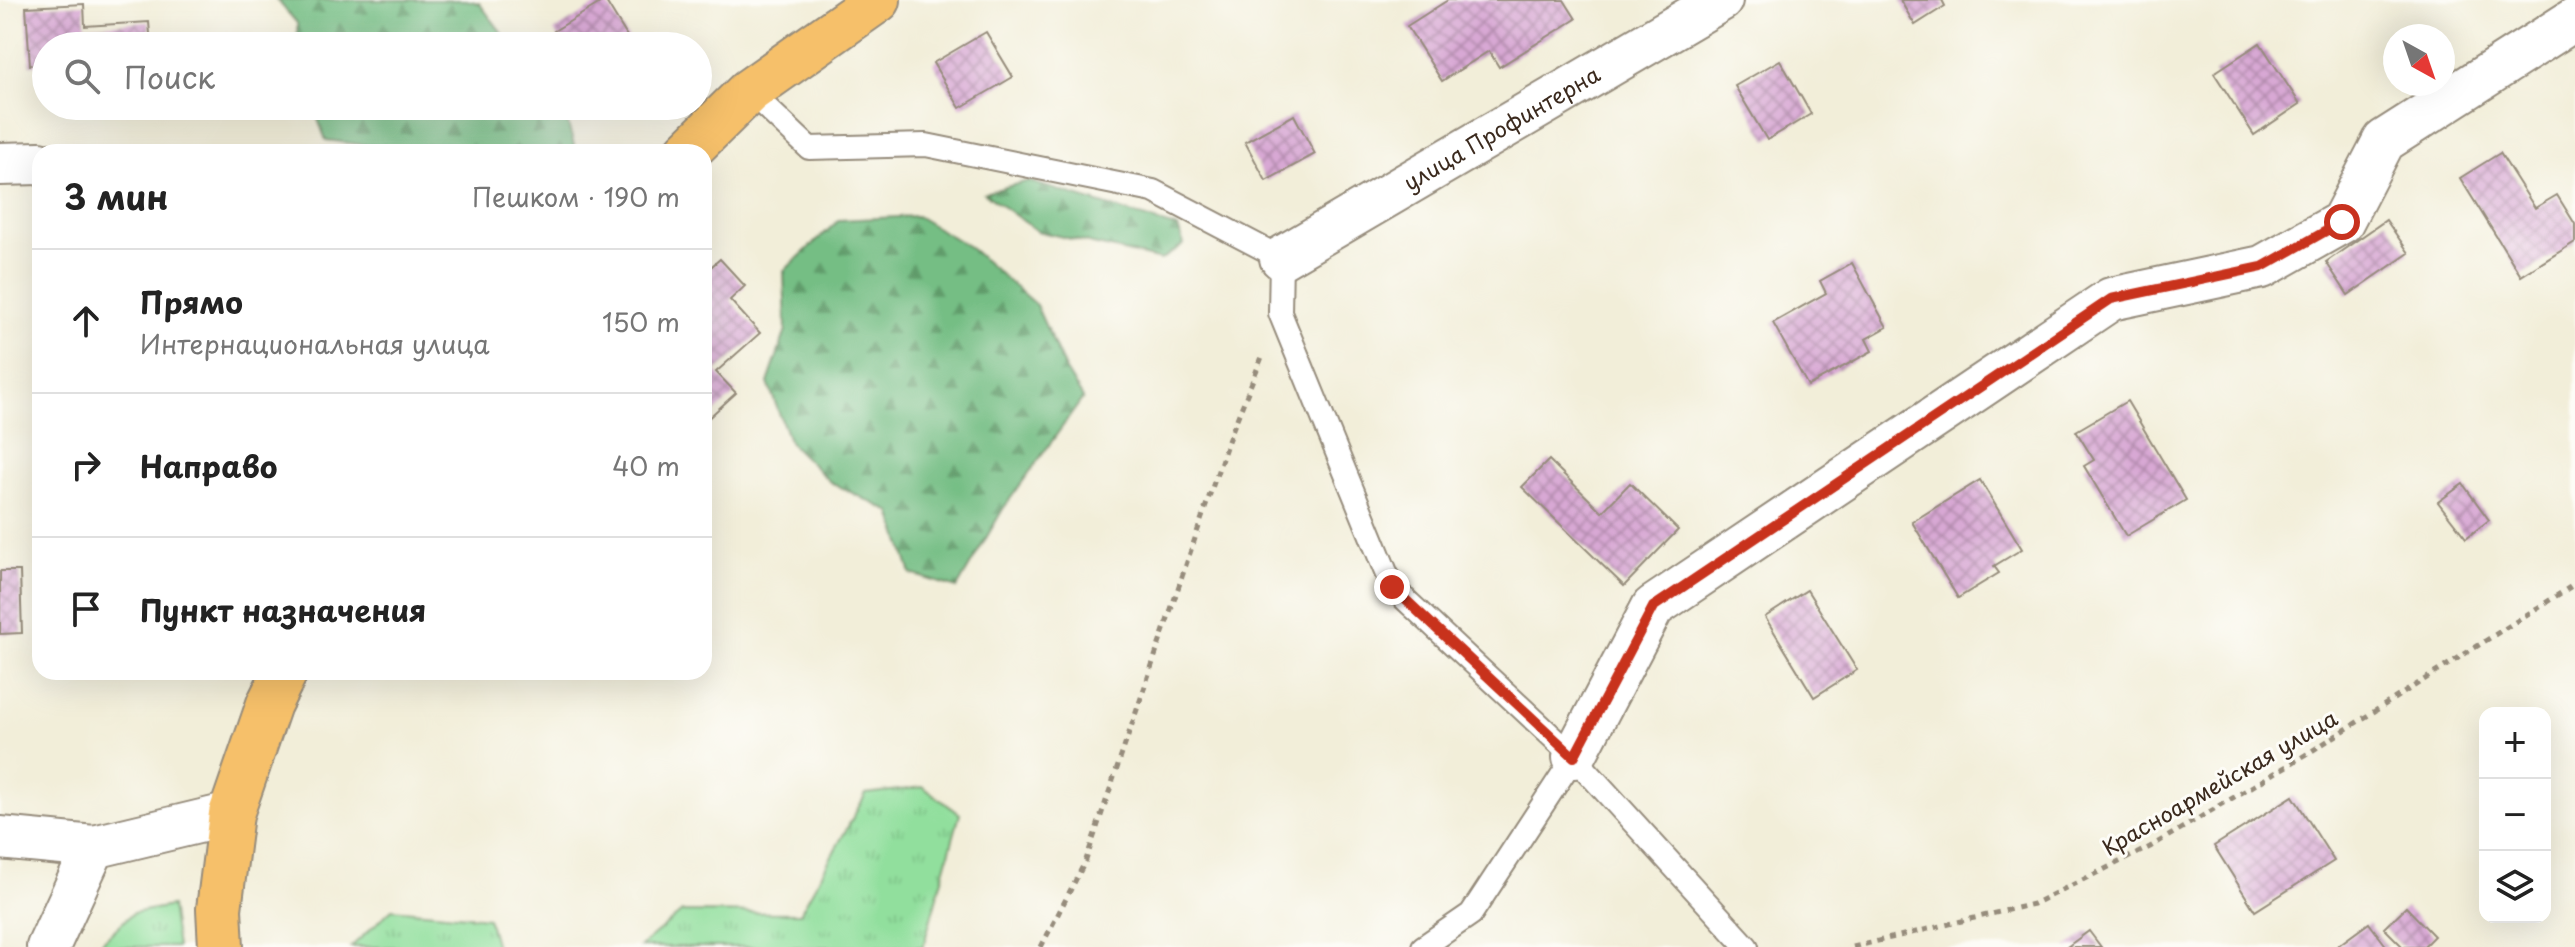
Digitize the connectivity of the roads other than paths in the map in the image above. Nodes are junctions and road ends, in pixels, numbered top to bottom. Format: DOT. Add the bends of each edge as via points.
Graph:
graph roads {
  1 [pos="878,0"];
  2 [pos="1721,0"];
  3 [pos="2575,19"];
  4 [pos="749,91"];
  5 [pos="695,144"];
  6 [pos="32,163"];
  7 [pos="0,164"];
  8 [pos="1281,258"];
  9 [pos="281,680"];
  10 [pos="1574,757"];
  11 [pos="231,814"];
  12 [pos="0,838"];
  13 [pos="94,847"];
  14 [pos="48,947"];
  15 [pos="221,947"];
  16 [pos="1423,947"];
  17 [pos="1747,947"];
  1 -- 4 [label="main road"];
  2 -- 8 [label="street, улица Профинтерна"];
  3 -- 10 [label="street" via="2384,141 2342,222 2262,267 2111,299 1653,607"];
  4 -- 5 [label="main road"];
  4 -- 8 [label="lane" via="809,148 926,145 1153,191"];
  6 -- 7 [label="street"];
  8 -- 10 [label="lane" via="1280,313 1392,587"];
  9 -- 11 [label="main road"];
  10 -- 16 [label="lane" via="1471,914"];
  10 -- 17 [label="lane"];
  11 -- 13 [label="street"];
  11 -- 15 [label="main road" via="219,909"];
  12 -- 13 [label="street"];
  13 -- 14 [label="street"];
}
